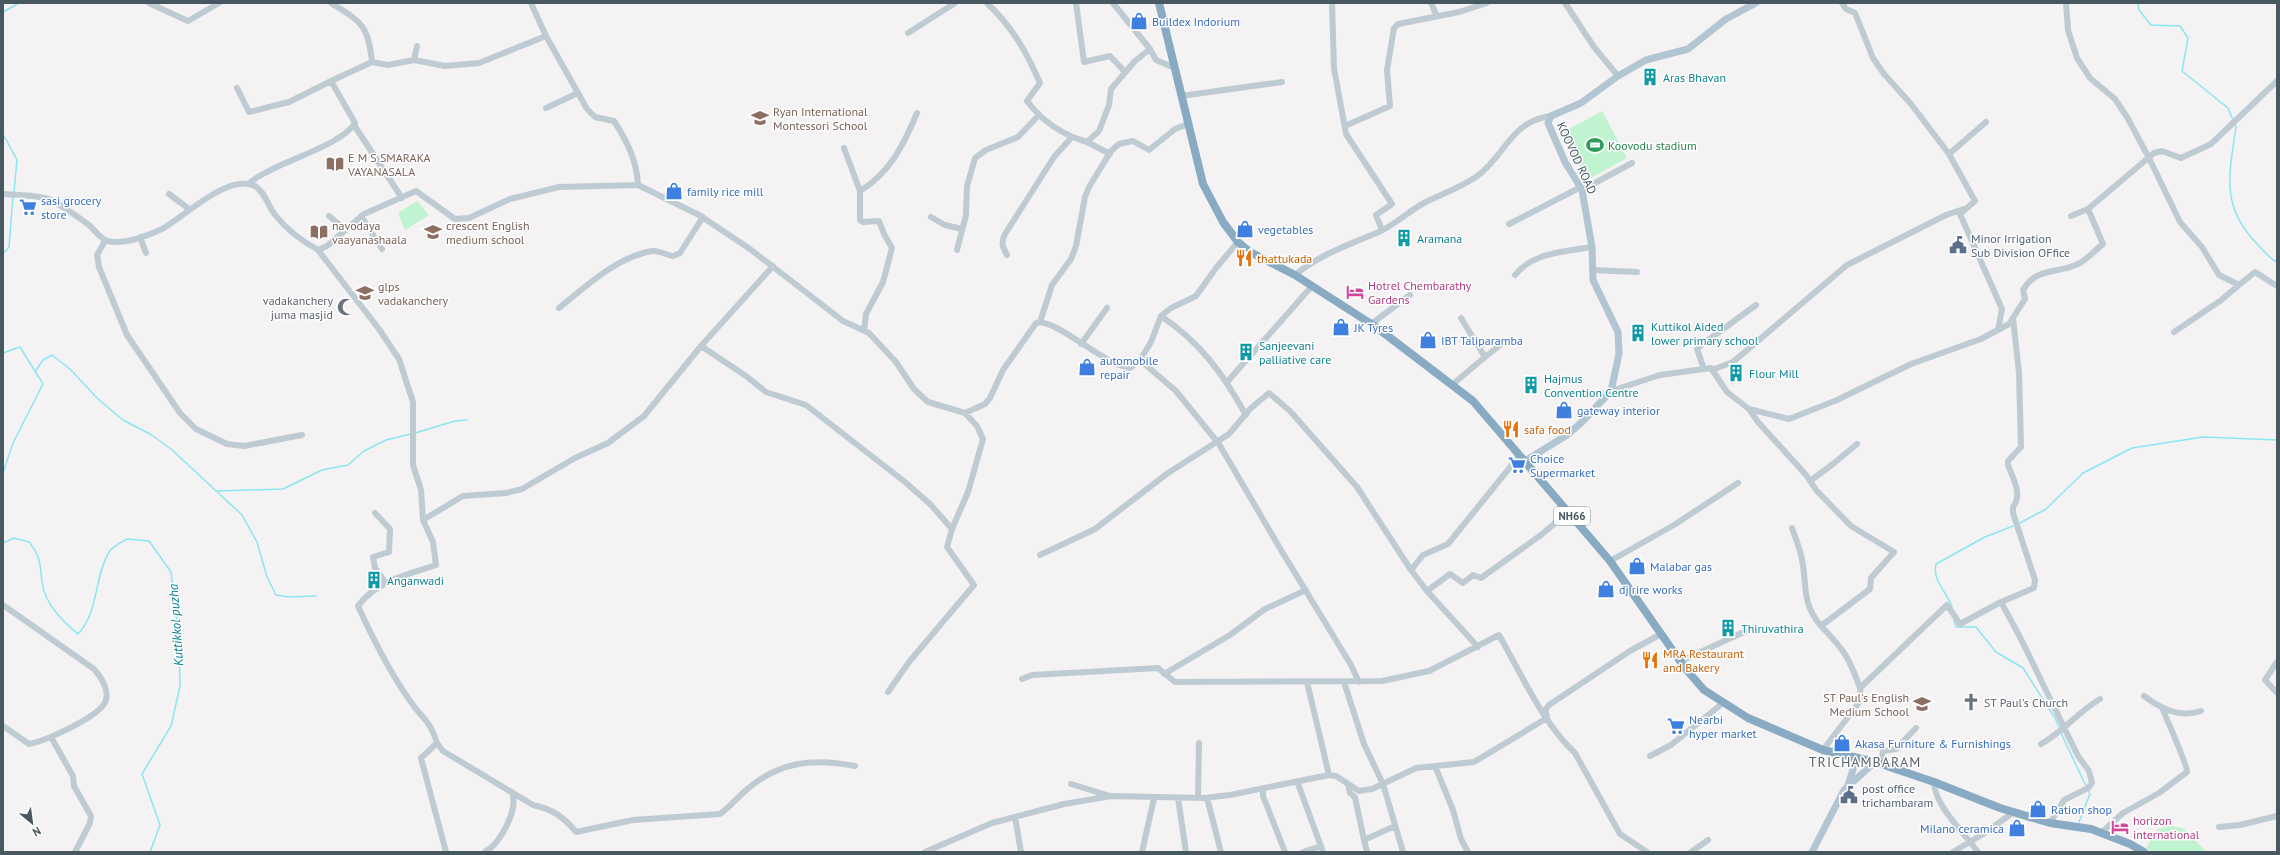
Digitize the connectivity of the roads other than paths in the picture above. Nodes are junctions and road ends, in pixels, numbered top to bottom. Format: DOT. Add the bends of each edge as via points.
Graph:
graph roads {
  1 [pos="149,3"];
  2 [pos="219,3"];
  3 [pos="331,3"];
  4 [pos="531,3"];
  5 [pos="955,3"];
  6 [pos="987,3"];
  7 [pos="1076,3"];
  8 [pos="1113,3"];
  9 [pos="1159,3"];
  10 [pos="1332,3"];
  11 [pos="1431,3"];
  12 [pos="1487,3"];
  13 [pos="1565,3"];
  14 [pos="1756,3"];
  15 [pos="1842,3"];
  16 [pos="2066,3"];
  17 [pos="1437,16"];
  18 [pos="908,33"];
  19 [pos="546,36"];
  20 [pos="418,46"];
  21 [pos="1150,49"];
  22 [pos="414,60"];
  23 [pos="372,62"];
  24 [pos="1175,68"];
  25 [pos="1125,72"];
  26 [pos="1618,76"];
  27 [pos="331,81"];
  28 [pos="2277,81"];
  29 [pos="1282,82"];
  30 [pos="237,88"];
  31 [pos="578,93"];
  32 [pos="1181,96"];
  33 [pos="546,108"];
  34 [pos="917,113"];
  35 [pos="1038,116"];
  36 [pos="1551,116"];
  37 [pos="1986,122"];
  38 [pos="1188,124"];
  39 [pos="354,125"];
  40 [pos="1345,126"];
  41 [pos="1072,137"];
  42 [pos="1088,142"];
  43 [pos="844,148"];
  44 [pos="1110,154"];
  45 [pos="1949,154"];
  46 [pos="2149,158"];
  47 [pos="1632,163"];
  48 [pos="248,184"];
  49 [pos="638,185"];
  50 [pos="1582,188"];
  51 [pos="860,191"];
  52 [pos="3,194"];
  53 [pos="170,194"];
  54 [pos="402,198"];
  55 [pos="1965,208"];
  56 [pos="189,209"];
  57 [pos="2088,209"];
  58 [pos="329,216"];
  59 [pos="361,216"];
  60 [pos="2071,216"];
  61 [pos="703,217"];
  62 [pos="931,217"];
  63 [pos="1509,224"];
  64 [pos="962,229"];
  65 [pos="346,230"];
  66 [pos="1382,230"];
  67 [pos="140,237"];
  68 [pos="105,241"];
  69 [pos="1238,242"];
  70 [pos="1592,247"];
  71 [pos="382,249"];
  72 [pos="318,250"];
  73 [pos="957,250"];
  74 [pos="146,253"];
  75 [pos="1006,255"];
  76 [pos="773,266"];
  77 [pos="1593,270"];
  78 [pos="1637,272"];
  79 [pos="1295,274"];
  80 [pos="1515,274"];
  81 [pos="2239,285"];
  82 [pos="1312,286"];
  83 [pos="2277,286"];
  84 [pos="1410,295"];
  85 [pos="1756,305"];
  86 [pos="559,308"];
  87 [pos="1107,308"];
  88 [pos="2002,309"];
  89 [pos="1161,316"];
  90 [pos="1461,318"];
  91 [pos="2012,319"];
  92 [pos="1040,322"];
  93 [pos="1371,324"];
  94 [pos="864,330"];
  95 [pos="1998,330"];
  96 [pos="2174,332"];
  97 [pos="1503,343"];
  98 [pos="1081,344"];
  99 [pos="701,346"];
  100 [pos="1485,357"];
  101 [pos="1140,360"];
  102 [pos="1704,369"];
  103 [pos="1712,370"];
  104 [pos="1227,382"];
  105 [pos="1453,384"];
  106 [pos="1611,391"];
  107 [pos="1749,408"];
  108 [pos="965,413"];
  109 [pos="1246,415"];
  110 [pos="302,435"];
  111 [pos="1218,442"];
  112 [pos="1857,444"];
  113 [pos="1523,458"];
  114 [pos="1810,480"];
  115 [pos="1738,482"];
  116 [pos="1568,512"];
  117 [pos="375,514"];
  118 [pos="422,520"];
  119 [pos="1792,528"];
  120 [pos="952,529"];
  121 [pos="1040,555"];
  122 [pos="1610,561"];
  123 [pos="1411,570"];
  124 [pos="380,586"];
  125 [pos="1306,590"];
  126 [pos="1427,591"];
  127 [pos="2001,602"];
  128 [pos="3,605"];
  129 [pos="1821,626"];
  130 [pos="1746,631"];
  131 [pos="1661,634"];
  132 [pos="1478,647"];
  133 [pos="1680,661"];
  134 [pos="2277,662"];
  135 [pos="1164,674"];
  136 [pos="1022,679"];
  137 [pos="1308,682"];
  138 [pos="1344,682"];
  139 [pos="1358,682"];
  140 [pos="1860,688"];
  141 [pos="888,692"];
  142 [pos="2277,693"];
  143 [pos="2144,696"];
  144 [pos="2100,699"];
  145 [pos="1723,702"];
  146 [pos="2163,710"];
  147 [pos="2201,712"];
  148 [pos="1547,718"];
  149 [pos="3,726"];
  150 [pos="1916,728"];
  151 [pos="2062,731"];
  152 [pos="51,737"];
  153 [pos="437,743"];
  154 [pos="1199,743"];
  155 [pos="2041,744"];
  156 [pos="1823,750"];
  157 [pos="1650,756"];
  158 [pos="1853,757"];
  159 [pos="1878,764"];
  160 [pos="855,766"];
  161 [pos="1435,766"];
  162 [pos="1328,775"];
  163 [pos="1297,781"];
  164 [pos="1934,782"];
  165 [pos="1071,784"];
  166 [pos="1348,784"];
  167 [pos="1383,784"];
  168 [pos="1263,788"];
  169 [pos="1844,790"];
  170 [pos="512,792"];
  171 [pos="1112,796"];
  172 [pos="1154,798"];
  173 [pos="1178,798"];
  174 [pos="1198,798"];
  175 [pos="1207,798"];
  176 [pos="2014,812"];
  177 [pos="2277,816"];
  178 [pos="1014,817"];
  179 [pos="2050,823"];
  180 [pos="1395,826"];
  181 [pos="2219,826"];
  182 [pos="2101,833"];
  183 [pos="1364,840"];
  184 [pos="1708,840"];
  185 [pos="1970,842"];
  186 [pos="1322,849"];
  187 [pos="75,852"];
  188 [pos="446,852"];
  189 [pos="485,852"];
  190 [pos="925,852"];
  191 [pos="1021,852"];
  192 [pos="1142,852"];
  193 [pos="1186,852"];
  194 [pos="1221,852"];
  195 [pos="1285,852"];
  196 [pos="1303,852"];
  197 [pos="1367,852"];
  198 [pos="1403,852"];
  199 [pos="1468,852"];
  200 [pos="1647,852"];
  201 [pos="1691,852"];
  202 [pos="1812,852"];
  203 [pos="1953,852"];
  204 [pos="1978,852"];
  205 [pos="2144,852"];
  1 -- 2 [label="street" via="188,21"];
  3 -- 23 [label="street" via="359,20 370,44"];
  4 -- 19 [label="street"];
  5 -- 18 [label="street"];
  6 -- 35 [label="street" via="1003,18 1027,53 1040,83 1027,101"];
  7 -- 25 [label="street" via="1084,62 1110,56"];
  8 -- 21 [label="street"];
  9 -- 24 [label="highway, NH66"];
  10 -- 40 [label="street" via="1334,68"];
  11 -- 17 [label="street"];
  12 -- 17 [label="street"];
  13 -- 26 [label="street" via="1594,47"];
  14 -- 26 [label="main road, KOOVOD ROAD" via="1726,19 1688,49 1646,60"];
  15 -- 45 [label="street" via="1846,9 1855,13 1874,58 1884,74 1911,104"];
  16 -- 46 [label="street" via="2068,30 2077,58 2090,78 2114,99"];
  17 -- 40 [label="street" via="1408,20 1394,28 1388,70 1390,106"];
  19 -- 22 [label="street" via="479,63 445,66"];
  19 -- 31 [label="street"];
  20 -- 22 [label="street"];
  21 -- 24 [label="street" via="1156,60"];
  21 -- 25 [label="street"];
  22 -- 23 [label="street" via="388,65"];
  23 -- 27 [label="street"];
  24 -- 32 [label="highway, NH66"];
  25 -- 42 [label="street" via="1111,89 1109,105 1099,131"];
  26 -- 36 [label="main road, KOOVOD ROAD" via="1581,103"];
  27 -- 30 [label="street" via="289,102 249,112"];
  27 -- 39 [label="street" via="355,120"];
  28 -- 46 [label="street" via="2211,144 2181,158 2162,151 2154,153"];
  29 -- 32 [label="street"];
  31 -- 33 [label="street"];
  31 -- 49 [label="street" via="595,117 614,121 626,140 638,172"];
  32 -- 38 [label="highway, NH66"];
  34 -- 51 [label="street" via="899,154 869,186"];
  35 -- 41 [label="street"];
  35 -- 64 [label="street" via="1018,137 986,150 975,158 967,186 966,215"];
  36 -- 50 [label="main road, KOOVOD ROAD" via="1548,123 1550,131 1565,162"];
  36 -- 66 [label="street" via="1529,123 1512,136 1484,172 1459,188 1423,204"];
  37 -- 45 [label="street"];
  38 -- 44 [label="street" via="1175,129 1149,150 1133,141 1118,144"];
  38 -- 69 [label="highway, NH66" via="1203,184 1209,198"];
  39 -- 48 [label="street" via="337,138 266,171"];
  39 -- 54 [label="street"];
  40 -- 66 [label="street" via="1351,143 1392,204 1376,215"];
  41 -- 42 [label="street"];
  41 -- 75 [label="street" via="1054,157 1005,234 1002,248"];
  42 -- 44 [label="street"];
  43 -- 51 [label="street"];
  44 -- 92 [label="street" via="1089,187 1071,259 1052,285"];
  45 -- 55 [label="street" via="1975,201"];
  46 -- 57 [label="street"];
  46 -- 81 [label="street" via="2180,222 2202,247 2219,275"];
  47 -- 50 [label="street"];
  48 -- 56 [label="street" via="210,195"];
  48 -- 72 [label="street" via="263,194 274,215"];
  49 -- 54 [label="street" via="559,187 510,199 469,218 455,219 416,191"];
  49 -- 61 [label="street"];
  50 -- 63 [label="street"];
  50 -- 70 [label="main road, KOOVOD ROAD"];
  51 -- 94 [label="street" via="857,221 879,221 892,248 883,282 866,314"];
  52 -- 68 [label="street" via="50,200 89,226"];
  53 -- 56 [label="street"];
  54 -- 59 [label="street"];
  55 -- 88 [label="street" via="1960,214 1961,218"];
  55 -- 103 [label="street" via="1847,265 1733,362"];
  56 -- 67 [label="street" via="162,229"];
  57 -- 60 [label="street"];
  57 -- 91 [label="street" via="2103,244 2078,264 2043,273 2029,280 2023,290 2025,299"];
  58 -- 65 [label="street"];
  59 -- 65 [label="street"];
  59 -- 71 [label="street"];
  61 -- 76 [label="street"];
  61 -- 86 [label="street" via="680,252 673,256 654,250 624,260"];
  62 -- 64 [label="street" via="944,225"];
  64 -- 73 [label="street"];
  65 -- 72 [label="street"];
  66 -- 79 [label="street" via="1309,262"];
  67 -- 68 [label="street" via="116,242"];
  67 -- 74 [label="street"];
  68 -- 110 [label="street" via="97,255 127,335 180,412 196,429 227,444 244,446"];
  69 -- 79 [label="highway, NH66" via="1270,264"];
  69 -- 89 [label="street" via="1196,296"];
  70 -- 77 [label="main road, KOOVOD ROAD"];
  70 -- 80 [label="street" via="1547,255 1521,267"];
  72 -- 118 [label="street" via="379,329 398,360 413,402 413,465 421,490"];
  76 -- 94 [label="street" via="843,321"];
  76 -- 99 [label="street"];
  77 -- 78 [label="street"];
  77 -- 106 [label="main road, KOOVOD ROAD" via="1593,280 1618,332 1619,354"];
  79 -- 82 [label="highway, NH66"];
  81 -- 83 [label="street" via="2255,272"];
  81 -- 96 [label="street"];
  82 -- 93 [label="highway, NH66"];
  82 -- 104 [label="street"];
  84 -- 93 [label="street"];
  85 -- 102 [label="street" via="1697,349"];
  87 -- 98 [label="street"];
  88 -- 91 [label="street"];
  88 -- 95 [label="street"];
  89 -- 101 [label="street" via="1151,342"];
  89 -- 104 [label="street" via="1196,342"];
  90 -- 100 [label="street"];
  91 -- 95 [label="street"];
  91 -- 127 [label="street" via="2019,373 2021,447 2008,461 2008,465 2018,492 2018,501 2013,507 2013,513 2035,580 2034,588"];
  92 -- 98 [label="street" via="1051,325"];
  92 -- 108 [label="street" via="1036,323 1003,370 990,398 984,404"];
  93 -- 105 [label="highway, NH66"];
  94 -- 108 [label="street" via="896,362 921,397 941,407"];
  95 -- 107 [label="street" via="1981,339 1910,364 1837,400 1789,419"];
  97 -- 100 [label="street"];
  98 -- 101 [label="street" via="1122,368 1130,368"];
  99 -- 118 [label="street" via="644,416 608,443 575,458 522,489 506,493 463,496"];
  99 -- 120 [label="street" via="766,392 806,405 905,482 930,504"];
  100 -- 105 [label="street"];
  101 -- 111 [label="street" via="1176,391"];
  102 -- 103 [label="street"];
  102 -- 106 [label="street" via="1660,375"];
  103 -- 107 [label="street" via="1727,392"];
  104 -- 109 [label="street"];
  105 -- 113 [label="highway, NH66" via="1474,402"];
  106 -- 113 [label="main road" via="1567,435"];
  107 -- 114 [label="street" via="1758,422"];
  108 -- 120 [label="street" via="977,426 983,439 968,492"];
  109 -- 111 [label="street"];
  109 -- 123 [label="street" via="1269,393 1274,396 1357,487"];
  111 -- 121 [label="street" via="1168,473 1095,529"];
  111 -- 125 [label="street"];
  112 -- 114 [label="street"];
  113 -- 116 [label="highway, NH66"];
  113 -- 123 [label="street" via="1448,544 1423,555"];
  114 -- 129 [label="street" via="1816,490 1851,526 1894,552 1871,578 1870,589"];
  115 -- 122 [label="street" via="1674,525"];
  116 -- 122 [label="highway, NH66"];
  116 -- 126 [label="street" via="1481,578 1473,576 1463,583 1450,574"];
  117 -- 124 [label="street" via="390,529 389,552 373,557 375,568 383,579"];
  118 -- 124 [label="street" via="433,542 436,565"];
  119 -- 129 [label="street" via="1801,556 1806,600 1811,613"];
  120 -- 141 [label="street" via="947,547 974,585 909,662"];
  122 -- 131 [label="highway, NH66"];
  123 -- 126 [label="street"];
  124 -- 153 [label="street" via="365,595 358,606 368,630 409,699 428,720"];
  125 -- 135 [label="street" via="1265,609 1230,635"];
  125 -- 139 [label="street" via="1351,664"];
  126 -- 132 [label="street"];
  127 -- 140 [label="street" via="1960,624 1947,605"];
  127 -- 151 [label="street" via="2021,639"];
  128 -- 152 [label="street" via="75,653 102,678 106,689 106,702 87,718"];
  129 -- 140 [label="street" via="1851,661"];
  130 -- 133 [label="street"];
  131 -- 133 [label="highway, NH66"];
  131 -- 148 [label="street" via="1630,651 1549,705 1545,710"];
  132 -- 139 [label="street" via="1429,670 1382,681"];
  132 -- 148 [label="street" via="1499,635"];
  133 -- 145 [label="highway, NH66" via="1704,690"];
  134 -- 142 [label="street" via="2265,680"];
  135 -- 136 [label="street" via="1158,668 1032,675"];
  135 -- 137 [label="street" via="1175,682"];
  137 -- 138 [label="street"];
  137 -- 162 [label="street"];
  138 -- 139 [label="street"];
  138 -- 167 [label="street" via="1364,744"];
  140 -- 156 [label="street" via="1861,700"];
  143 -- 146 [label="street"];
  144 -- 151 [label="street" via="2089,705"];
  145 -- 156 [label="highway, NH66" via="1767,728"];
  145 -- 157 [label="street" via="1670,745"];
  146 -- 147 [label="street" via="2190,715"];
  146 -- 182 [label="street" via="2188,767 2187,772 2159,793 2123,813"];
  148 -- 161 [label="street" via="1474,762"];
  148 -- 200 [label="street" via="1575,753 1620,834"];
  149 -- 152 [label="street" via="29,744"];
  150 -- 159 [label="street" via="1896,749 1883,750"];
  151 -- 155 [label="street"];
  151 -- 179 [label="street" via="2088,771 2092,783 2088,788 2064,800"];
  152 -- 187 [label="street" via="73,776 74,786 91,816"];
  153 -- 170 [label="street" via="443,751"];
  153 -- 188 [label="street" via="421,758"];
  154 -- 174 [label="street"];
  156 -- 158 [label="highway, NH66"];
  158 -- 159 [label="highway, NH66"];
  158 -- 169 [label="main road" via="1852,774"];
  159 -- 164 [label="highway, NH66"];
  159 -- 169 [label="main road"];
  160 -- 170 [label="street" via="821,760 788,766 746,791 731,807 720,814 633,820 576,832 568,822 550,809 533,805"];
  161 -- 167 [label="street" via="1416,768"];
  161 -- 199 [label="street"];
  162 -- 163 [label="street"];
  162 -- 166 [label="street" via="1336,776"];
  163 -- 168 [label="street"];
  163 -- 186 [label="street"];
  164 -- 176 [label="highway, NH66"];
  164 -- 185 [label="street" via="1934,789 1942,806"];
  165 -- 171 [label="street"];
  166 -- 167 [label="street" via="1359,791"];
  166 -- 183 [label="street" via="1350,793 1355,797"];
  167 -- 180 [label="street"];
  168 -- 175 [label="street"];
  168 -- 195 [label="street"];
  169 -- 202 [label="main road"];
  170 -- 189 [label="street" via="513,804 499,840"];
  171 -- 172 [label="street"];
  171 -- 178 [label="street" via="1064,804"];
  172 -- 173 [label="street"];
  172 -- 192 [label="street"];
  173 -- 174 [label="street"];
  173 -- 193 [label="street"];
  174 -- 175 [label="street"];
  175 -- 194 [label="street"];
  176 -- 179 [label="highway, NH66"];
  176 -- 185 [label="street"];
  177 -- 181 [label="street" via="2240,825"];
  178 -- 190 [label="street" via="992,823"];
  178 -- 191 [label="street"];
  179 -- 182 [label="highway, NH66" via="2091,829"];
  180 -- 183 [label="street"];
  180 -- 198 [label="street"];
  182 -- 205 [label="highway, NH66"];
  183 -- 197 [label="street"];
  184 -- 201 [label="street"];
  185 -- 203 [label="street"];
  185 -- 204 [label="street"];
  186 -- 196 [label="street"];
}
